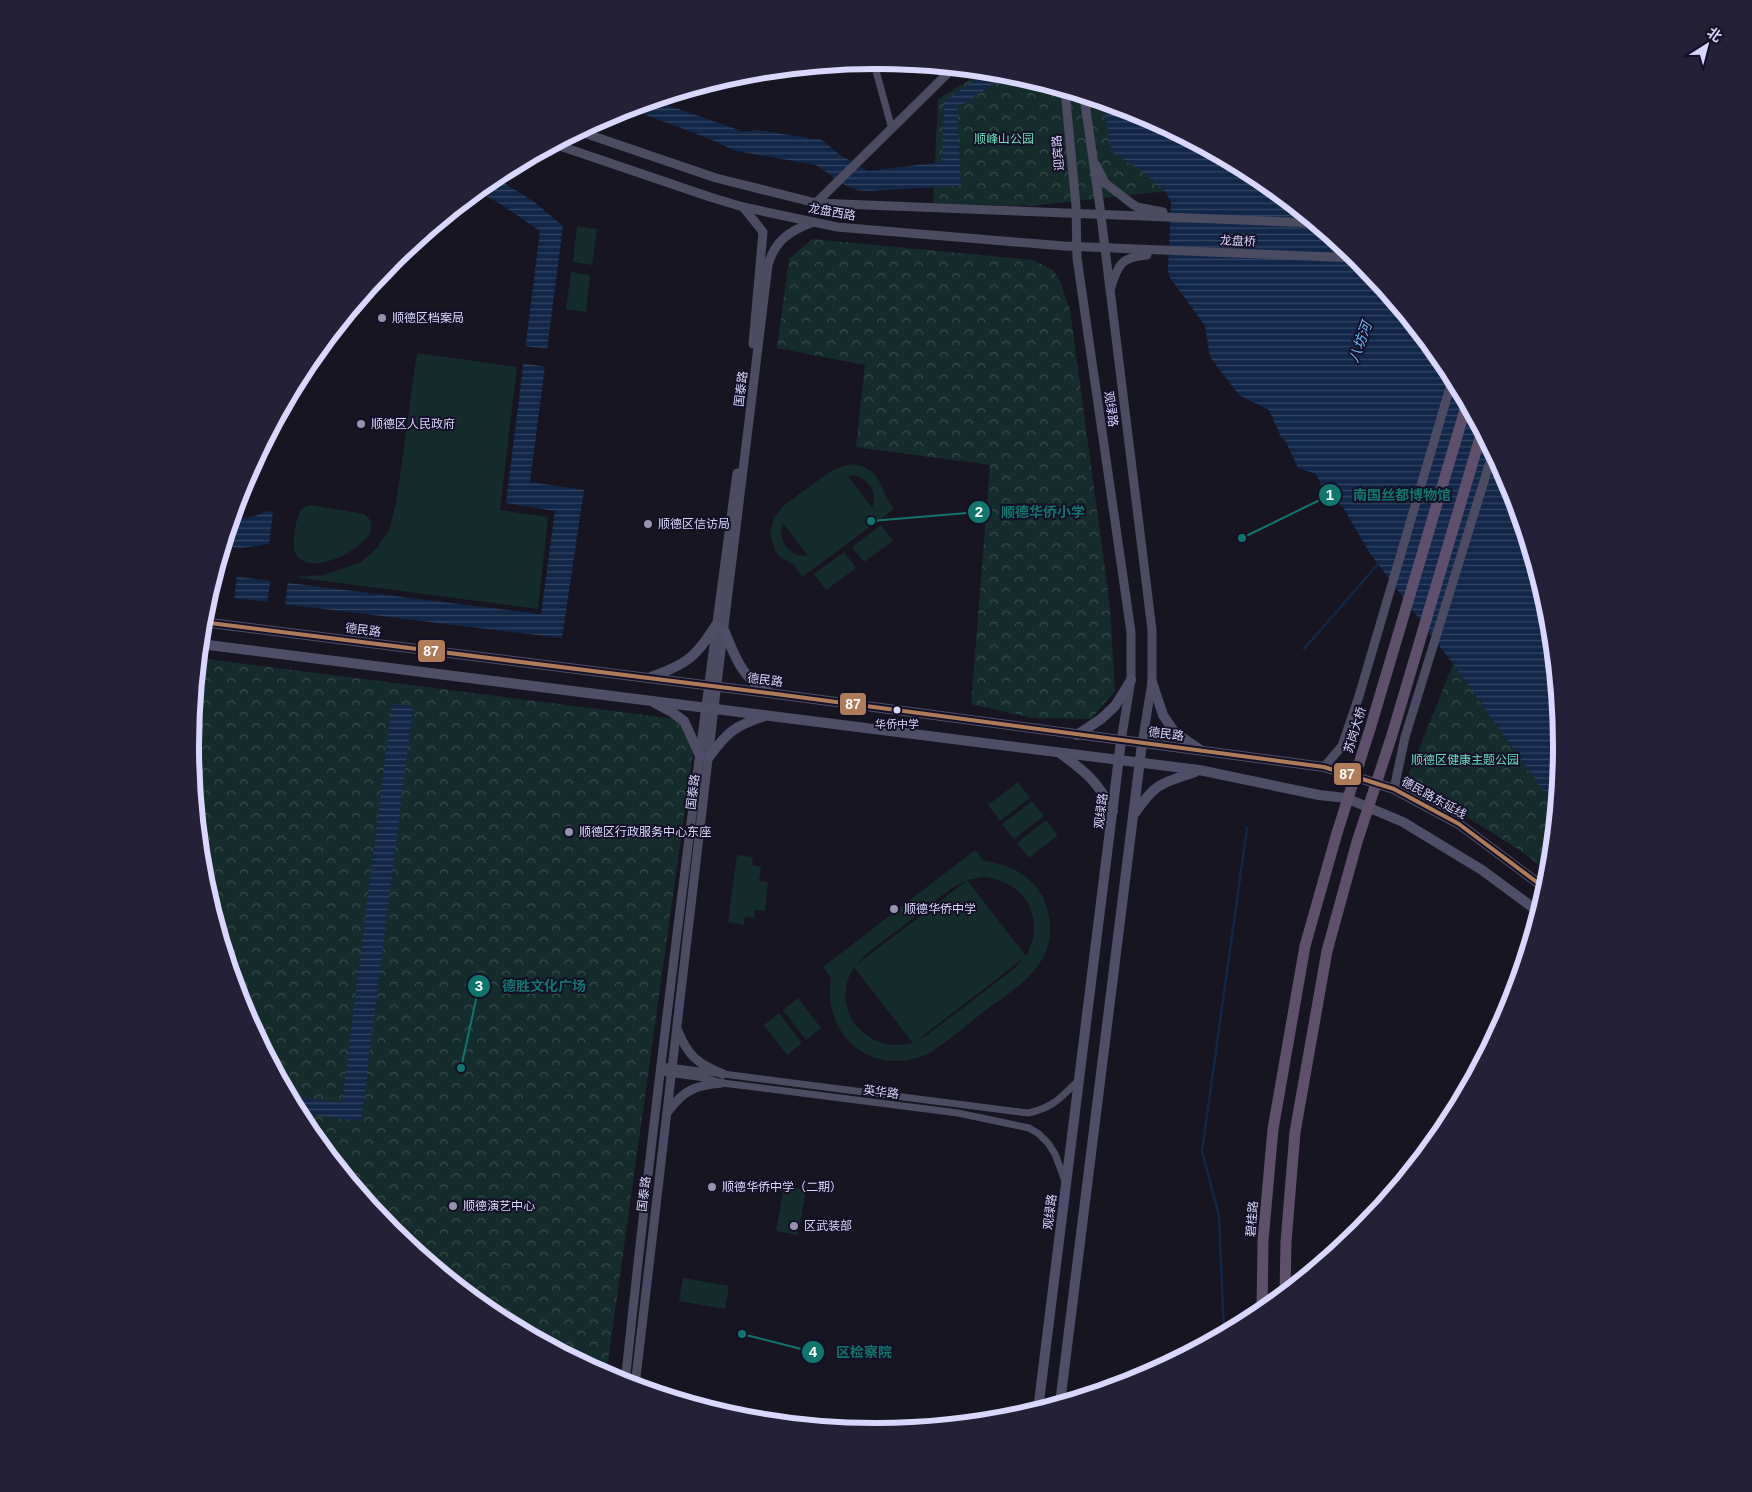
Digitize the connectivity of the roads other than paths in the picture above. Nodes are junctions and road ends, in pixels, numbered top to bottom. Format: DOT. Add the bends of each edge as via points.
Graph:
graph roads {
  1 [pos="875,69"];
  2 [pos="948,73"];
  3 [pos="1066,96"];
  4 [pos="1085,102"];
  5 [pos="892,129"];
  6 [pos="587,134"];
  7 [pos="561,147"];
  8 [pos="1093,158"];
  9 [pos="816,203"];
  10 [pos="743,207"];
  11 [pos="1076,214"];
  12 [pos="1100,215"];
  13 [pos="1195,218"];
  14 [pos="813,222"];
  15 [pos="1305,223"];
  16 [pos="1076,246"];
  17 [pos="1104,248"];
  18 [pos="1117,249"];
  19 [pos="1177,251"];
  20 [pos="1345,258"];
  21 [pos="1109,291"];
  22 [pos="1450,387"];
  23 [pos="1464,409"];
  24 [pos="1480,439"];
  25 [pos="1490,461"];
  26 [pos="211,623"];
  27 [pos="720,628"];
  28 [pos="207,645"];
  29 [pos="647,678"];
  30 [pos="1131,680"];
  31 [pos="1152,682"];
  32 [pos="712,686"];
  33 [pos="776,694"];
  34 [pos="649,700"];
  35 [pos="710,708"];
  36 [pos="767,715"];
  37 [pos="1077,735"];
  38 [pos="1121,741"];
  39 [pos="1142,744"];
  40 [pos="1202,751"];
  41 [pos="1059,753"];
  42 [pos="705,757"];
  43 [pos="1119,760"];
  44 [pos="1140,763"];
  45 [pos="1324,767"];
  46 [pos="1199,770"];
  47 [pos="1394,789"];
  48 [pos="1113,811"];
  49 [pos="1134,814"];
  50 [pos="1539,884"];
  51 [pos="1533,908"];
  52 [pos="677,1030"];
  53 [pos="660,1069"];
  54 [pos="672,1071"];
  55 [pos="722,1078"];
  56 [pos="1079,1080"];
  57 [pos="666,1115"];
  58 [pos="1273,1129"];
  59 [pos="1067,1184"];
  60 [pos="1285,1285"];
  61 [pos="1262,1302"];
  62 [pos="626,1375"];
  63 [pos="636,1379"];
  64 [pos="1061,1397"];
  65 [pos="1039,1403"];
  1 -- 5 [label="street"];
  2 -- 5 [label="street"];
  3 -- 11 [label="street, 迎宾路"];
  4 -- 8 [label="street, 观绿路"];
  5 -- 9 [label="street"];
  6 -- 9 [label="street, 龙盘西路" via="716,178"];
  7 -- 10 [label="street, 龙盘西路"];
  8 -- 12 [label="street, 观绿路"];
  8 -- 13 [label="street" via="1105,183 1137,207"];
  9 -- 11 [label="street, 龙盘西路"];
  10 -- 14 [label="street, 龙盘西路"];
  10 -- 27 [label="street, 国泰路" via="764,232"];
  11 -- 12 [label="street, 龙盘桥"];
  11 -- 16 [label="street, 观绿路"];
  12 -- 13 [label="street, 龙盘桥"];
  12 -- 17 [label="street, 观绿路"];
  13 -- 15 [label="street, 龙盘桥"];
  14 -- 16 [label="street, 龙盘西路" via="854,229"];
  14 -- 27 [label="street, 国泰路" via="777,243 768,265"];
  16 -- 17 [label="street, 龙盘西路"];
  16 -- 30 [label="street, 观绿路" via="1131,632"];
  17 -- 18 [label="street, 龙盘西路"];
  17 -- 21 [label="street, 观绿路"];
  18 -- 19 [label="street, 龙盘桥"];
  19 -- 20 [label="street, 龙盘桥"];
  19 -- 21 [label="street" via="1131,256 1117,268"];
  21 -- 31 [label="street, 观绿路" via="1152,630"];
  22 -- 45 [label="street" via="1360,696 1342,746"];
  23 -- 58 [label="highway, 苏岗大桥" via="1305,946"];
  24 -- 60 [label="highway" via="1327,951 1296,1132"];
  25 -- 47 [label="street" via="1405,737"];
  26 -- 29 [label="main road, 德民路"];
  27 -- 29 [label="main road" via="689,659"];
  27 -- 32 [label="street, 国泰路"];
  27 -- 33 [label="main road" via="745,674 760,687"];
  28 -- 34 [label="main road"];
  29 -- 32 [label="main road, 德民路"];
  30 -- 37 [label="main road" via="1115,706"];
  30 -- 38 [label="street, 观绿路"];
  31 -- 39 [label="street, 观绿路"];
  31 -- 40 [label="main road" via="1162,715 1176,733"];
  32 -- 33 [label="main road, 德民路"];
  32 -- 35 [label="street, 国泰路"];
  33 -- 37 [label="main road, 德民路"];
  34 -- 35 [label="main road"];
  34 -- 42 [label="main road" via="684,722"];
  35 -- 36 [label="main road"];
  35 -- 42 [label="street, 国泰路"];
  36 -- 41 [label="main road"];
  36 -- 42 [label="main road" via="731,730"];
  37 -- 38 [label="main road, 德民路"];
  38 -- 39 [label="main road, 德民路"];
  38 -- 43 [label="main road, 观绿路"];
  39 -- 40 [label="main road, 德民路"];
  39 -- 44 [label="main road, 观绿路"];
  40 -- 45 [label="main road, 德民路"];
  41 -- 43 [label="main road"];
  41 -- 48 [label="main road" via="1086,772 1102,790"];
  42 -- 52 [label="street, 国泰路"];
  42 -- 53 [label="street, 国泰路"];
  43 -- 44 [label="main road"];
  43 -- 48 [label="main road, 观绿路"];
  44 -- 46 [label="main road"];
  44 -- 49 [label="main road, 观绿路"];
  45 -- 47 [label="main road, 德民路东延线"];
  46 -- 49 [label="main road" via="1163,782 1147,795"];
  46 -- 51 [label="main road" via="1346,798 1403,822 1482,870"];
  47 -- 50 [label="main road, 德民路东延线" via="1459,824"];
  48 -- 56 [label="main road, 观绿路"];
  49 -- 64 [label="main road, 观绿路"];
  52 -- 54 [label="street, 国泰路"];
  52 -- 55 [label="street" via="691,1056"];
  53 -- 54 [label="street, 英华路"];
  53 -- 62 [label="street, 国泰路"];
  54 -- 55 [label="street, 英华路"];
  54 -- 57 [label="street, 国泰路"];
  55 -- 56 [label="street, 英华路" via="1028,1113 1052,1105"];
  55 -- 57 [label="street" via="690,1090 675,1101"];
  55 -- 59 [label="street, 英华路" via="958,1113 1029,1128 1039,1134 1055,1154"];
  56 -- 59 [label="main road, 观绿路"];
  57 -- 63 [label="street, 国泰路"];
  58 -- 61 [label="highway, 碧桂路" via="1263,1241"];
  59 -- 65 [label="main road, 观绿路"];
}
